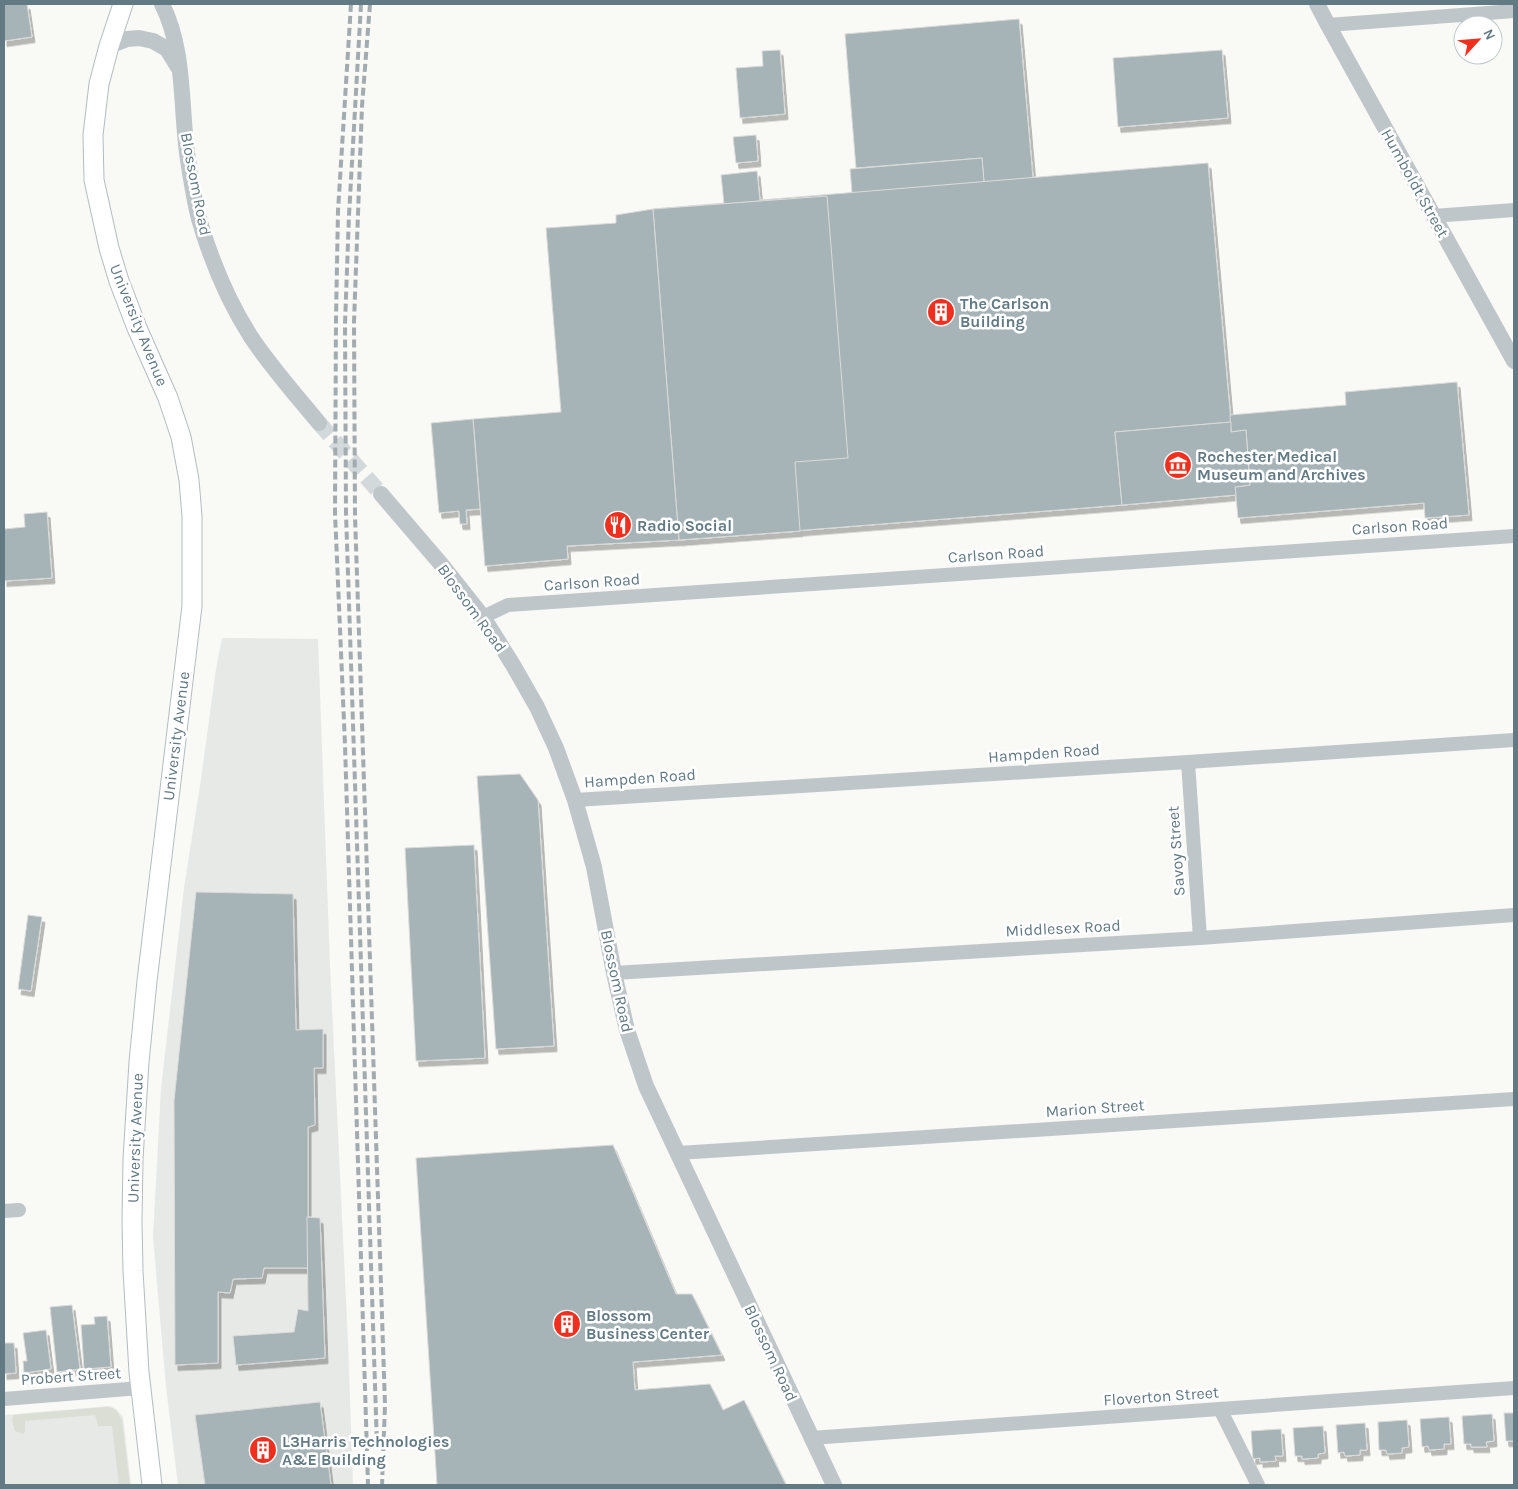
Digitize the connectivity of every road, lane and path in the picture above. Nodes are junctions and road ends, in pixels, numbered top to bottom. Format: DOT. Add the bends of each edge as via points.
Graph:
graph roads {
  1 [pos="123,4"];
  2 [pos="162,4"];
  3 [pos="1318,4"];
  4 [pos="1514,12"];
  5 [pos="1328,25"];
  6 [pos="109,46"];
  7 [pos="179,68"];
  8 [pos="1514,210"];
  9 [pos="1433,216"];
  10 [pos="1514,361"];
  11 [pos="319,423"];
  12 [pos="381,494"];
  13 [pos="1514,536"];
  14 [pos="483,617"];
  15 [pos="1514,740"];
  16 [pos="1188,762"];
  17 [pos="576,800"];
  18 [pos="1514,916"];
  19 [pos="1200,938"];
  20 [pos="614,973"];
  21 [pos="1514,1099"];
  22 [pos="678,1153"];
  23 [pos="19,1210"];
  24 [pos="4,1211"];
  25 [pos="140,1388"];
  26 [pos="1514,1388"];
  27 [pos="4,1399"];
  28 [pos="1220,1409"];
  29 [pos="811,1438"];
  30 [pos="152,1485"];
  31 [pos="834,1485"];
  32 [pos="1258,1485"];
  1 -- 6 [label="main road, University Avenue"];
  2 -- 7 [label="street, Blossom Road" via="176,41"];
  3 -- 5 [label="street, Humboldt Street"];
  4 -- 5 [label="street"];
  5 -- 9 [label="street, Humboldt Street"];
  6 -- 7 [label="street" via="128,39 154,41 167,49"];
  6 -- 25 [label="main road, University Avenue" via="99,84 93,135 94,180 119,281 181,437 192,516 192,606 149,961 133,1159 133,1271"];
  7 -- 11 [label="street, Blossom Road" via="188,158 199,218 213,263 251,336"];
  8 -- 9 [label="street"];
  9 -- 10 [label="street, Humboldt Street"];
  12 -- 14 [label="street, Blossom Road"];
  13 -- 14 [label="street, Carlson Road" via="508,605"];
  14 -- 17 [label="street, Blossom Road" via="536,707"];
  15 -- 16 [label="street, Hampden Road"];
  16 -- 17 [label="street, Hampden Road"];
  16 -- 19 [label="street, Savoy Street"];
  17 -- 20 [label="street, Blossom Road" via="594,866"];
  18 -- 19 [label="street, Middlesex Road"];
  19 -- 20 [label="street, Middlesex Road"];
  20 -- 22 [label="street, Blossom Road" via="627,1030 646,1086"];
  21 -- 22 [label="street, Marion Street"];
  22 -- 29 [label="street, Blossom Road"];
  23 -- 24 [label="street"];
  25 -- 27 [label="street, Probert Street"];
  25 -- 30 [label="main road, University Avenue"];
  26 -- 28 [label="street, Floverton Street"];
  28 -- 29 [label="street, Floverton Street"];
  28 -- 32 [label="street"];
  29 -- 31 [label="street, Blossom Road"];
}
